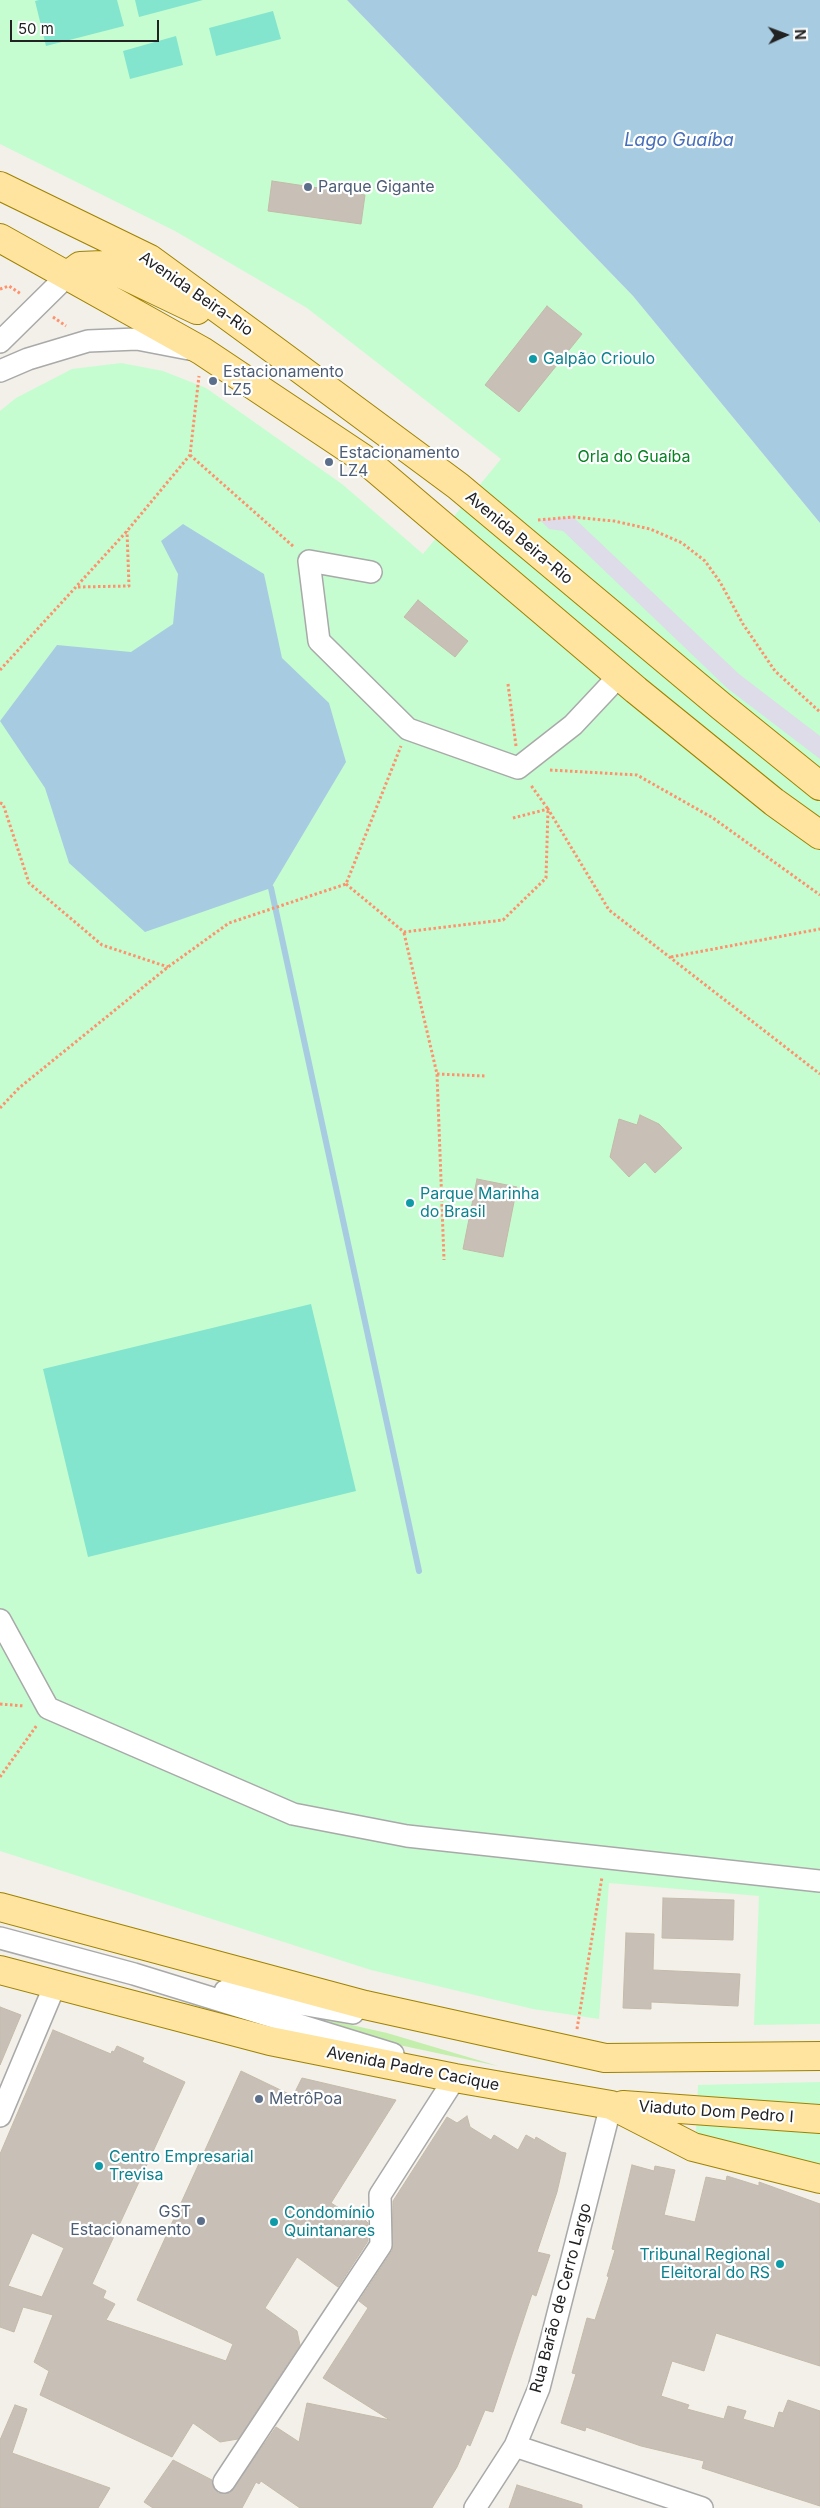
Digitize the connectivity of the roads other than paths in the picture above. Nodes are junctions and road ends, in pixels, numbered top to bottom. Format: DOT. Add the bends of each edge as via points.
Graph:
graph roads {
  1 [pos="0,186"];
  2 [pos="0,238"];
  3 [pos="68,275"];
  4 [pos="0,342"];
  5 [pos="273,349"];
  6 [pos="202,351"];
  7 [pos="0,371"];
  8 [pos="371,572"];
  9 [pos="619,676"];
  10 [pos="820,786"];
  11 [pos="820,835"];
  12 [pos="0,1620"];
  13 [pos="820,1881"];
  14 [pos="0,1907"];
  15 [pos="0,1938"];
  16 [pos="0,1970"];
  17 [pos="134,1974"];
  18 [pos="55,1985"];
  19 [pos="820,2056"];
  20 [pos="604,2058"];
  21 [pos="468,2080"];
  22 [pos="611,2105"];
  23 [pos="0,2116"];
  24 [pos="820,2120"];
  25 [pos="820,2179"];
  26 [pos="515,2446"];
  27 [pos="224,2482"];
  28 [pos="475,2508"];
  29 [pos="702,2508"];
  1 -- 5 [label="main road, Avenida Beira-Rio" via="150,259"];
  2 -- 3 [label="main road"];
  3 -- 4 [label="street"];
  3 -- 5 [label="main road" via="84,265 109,266"];
  3 -- 6 [label="main road"];
  5 -- 10 [label="main road, Avenida Beira-Rio" via="458,486"];
  6 -- 7 [label="street" via="137,339 88,341"];
  6 -- 9 [label="main road" via="364,459"];
  8 -- 9 [label="street" via="310,561 319,641 408,729 518,768 573,725"];
  9 -- 11 [label="main road" via="774,802"];
  12 -- 13 [label="street" via="48,1708 293,1814 407,1836"];
  14 -- 20 [label="main road" via="365,2005"];
  15 -- 17 [label="street"];
  16 -- 18 [label="main road, Avenida Padre Cacique"];
  17 -- 20 [label="street"];
  17 -- 21 [label="street"];
  18 -- 21 [label="main road, Avenida Padre Cacique" via="270,2041"];
  18 -- 23 [label="street"];
  19 -- 20 [label="main road"];
  21 -- 22 [label="main road, Avenida Padre Cacique"];
  21 -- 27 [label="street" via="380,2195 381,2245"];
  22 -- 24 [label="main road, Viaduto Dom Pedro I"];
  22 -- 25 [label="main road, Avenida Padre Cacique" via="693,2146"];
  22 -- 26 [label="street, Rua Barão de Cerro Largo" via="539,2388"];
  26 -- 28 [label="street, Rua Barão de Cerro Largo"];
  26 -- 29 [label="street"];
}
